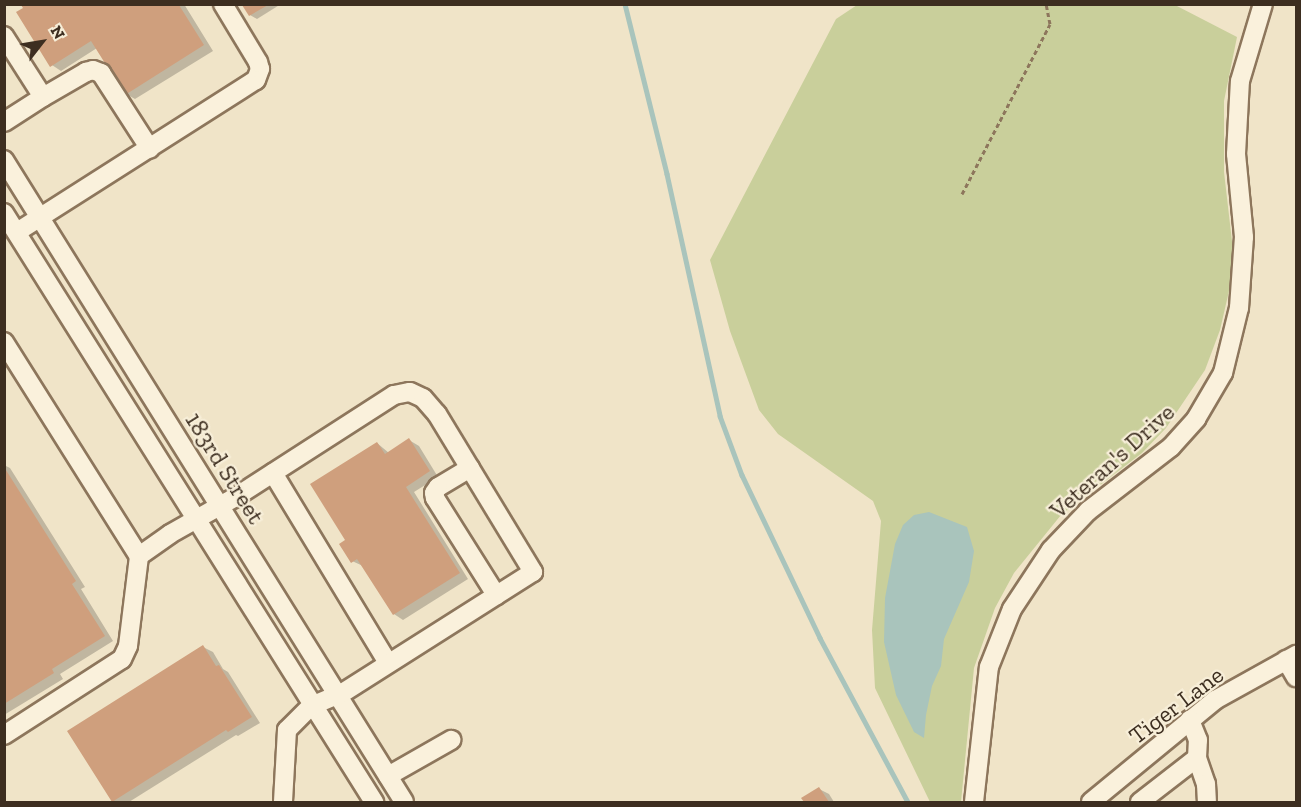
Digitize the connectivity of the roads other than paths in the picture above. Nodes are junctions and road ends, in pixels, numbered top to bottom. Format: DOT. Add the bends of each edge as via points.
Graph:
graph roads {
  1 [pos="223,4"];
  2 [pos="1263,4"];
  3 [pos="4,36"];
  4 [pos="43,97"];
  5 [pos="4,122"];
  6 [pos="150,149"];
  7 [pos="4,160"];
  8 [pos="4,213"];
  9 [pos="41,217"];
  10 [pos="17,232"];
  11 [pos="4,342"];
  12 [pos="470,468"];
  13 [pos="273,473"];
  14 [pos="220,505"];
  15 [pos="195,518"];
  16 [pos="139,556"];
  17 [pos="496,596"];
  18 [pos="1291,658"];
  19 [pos="388,663"];
  20 [pos="1296,677"];
  21 [pos="338,695"];
  22 [pos="311,706"];
  23 [pos="1190,720"];
  24 [pos="4,735"];
  25 [pos="451,740"];
  26 [pos="1197,759"];
  27 [pos="388,776"];
  28 [pos="283,802"];
  29 [pos="374,802"];
  30 [pos="404,802"];
  31 [pos="974,802"];
  32 [pos="1091,802"];
  33 [pos="1140,802"];
  34 [pos="1207,802"];
  1 -- 6 [label="street" via="258,62 260,75"];
  2 -- 31 [label="street, Veteran's Drive" via="1240,81 1236,154 1244,237 1239,309 1224,373 1196,419 1171,447 1088,511 1051,550 1012,609 989,667"];
  3 -- 4 [label="street"];
  4 -- 5 [label="street"];
  4 -- 6 [label="street" via="86,72 101,73"];
  6 -- 9 [label="street"];
  7 -- 9 [label="street, 183rd Street"];
  8 -- 10 [label="street"];
  9 -- 10 [label="street"];
  9 -- 14 [label="street, 183rd Street"];
  10 -- 15 [label="street"];
  11 -- 16 [label="street"];
  12 -- 13 [label="street" via="436,414 423,398 410,392 394,395"];
  12 -- 17 [label="street" via="438,487 435,498"];
  12 -- 17 [label="street" via="533,572"];
  13 -- 14 [label="street"];
  13 -- 19 [label="street"];
  14 -- 15 [label="street"];
  14 -- 21 [label="street, 183rd Street"];
  15 -- 16 [label="street"];
  15 -- 22 [label="street"];
  16 -- 24 [label="street" via="128,646 122,659"];
  17 -- 19 [label="street"];
  18 -- 20 [label="street"];
  18 -- 23 [label="street, Tiger Lane" via="1215,700"];
  19 -- 21 [label="street"];
  21 -- 22 [label="street"];
  21 -- 27 [label="street, 183rd Street"];
  22 -- 28 [label="street" via="287,730"];
  22 -- 29 [label="street"];
  23 -- 26 [label="street" via="1198,740"];
  23 -- 32 [label="street, Tiger Lane"];
  25 -- 27 [label="street"];
  26 -- 33 [label="street"];
  26 -- 34 [label="street" via="1206,784"];
  27 -- 30 [label="street, 183rd Street"];
}
